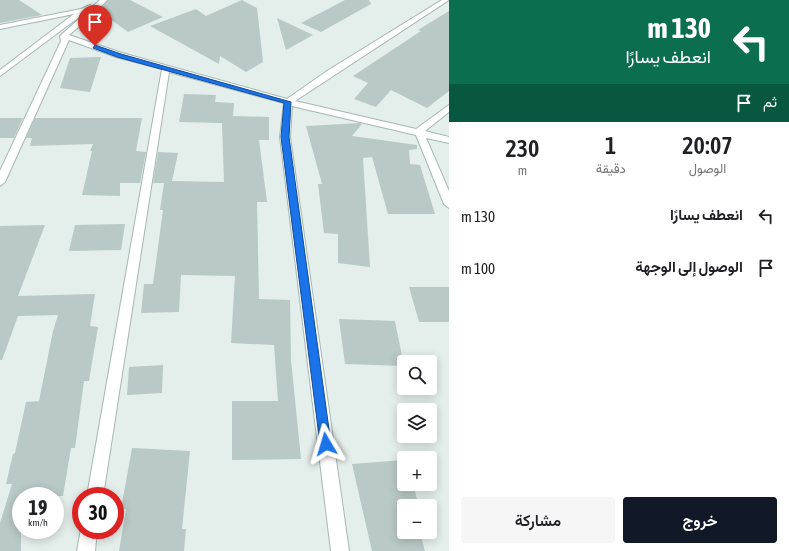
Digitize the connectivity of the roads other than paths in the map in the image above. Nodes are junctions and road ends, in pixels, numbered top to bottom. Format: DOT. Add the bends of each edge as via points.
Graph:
graph roads {
  1 [pos="101,0"];
  2 [pos="104,0"];
  3 [pos="447,0"];
  4 [pos="84,10"];
  5 [pos="0,28"];
  6 [pos="64,36"];
  7 [pos="166,68"];
  8 [pos="0,74"];
  9 [pos="288,102"];
  10 [pos="449,108"];
  11 [pos="419,132"];
  12 [pos="449,140"];
  13 [pos="0,182"];
  14 [pos="449,204"];
  15 [pos="96,487"];
  16 [pos="88,539"];
  17 [pos="86,551"];
  18 [pos="340,551"];
  1 -- 4 [label="street"];
  2 -- 6 [label="street"];
  3 -- 9 [label="street"];
  4 -- 5 [label="street"];
  4 -- 8 [label="street"];
  6 -- 7 [label="street"];
  6 -- 13 [label="street" via="65,41"];
  7 -- 9 [label="street"];
  7 -- 15 [label="street"];
  9 -- 11 [label="street"];
  9 -- 18 [label="street" via="285,137"];
  10 -- 11 [label="street"];
  11 -- 12 [label="street"];
  11 -- 14 [label="street"];
  16 -- 17 [label="street"];
}
